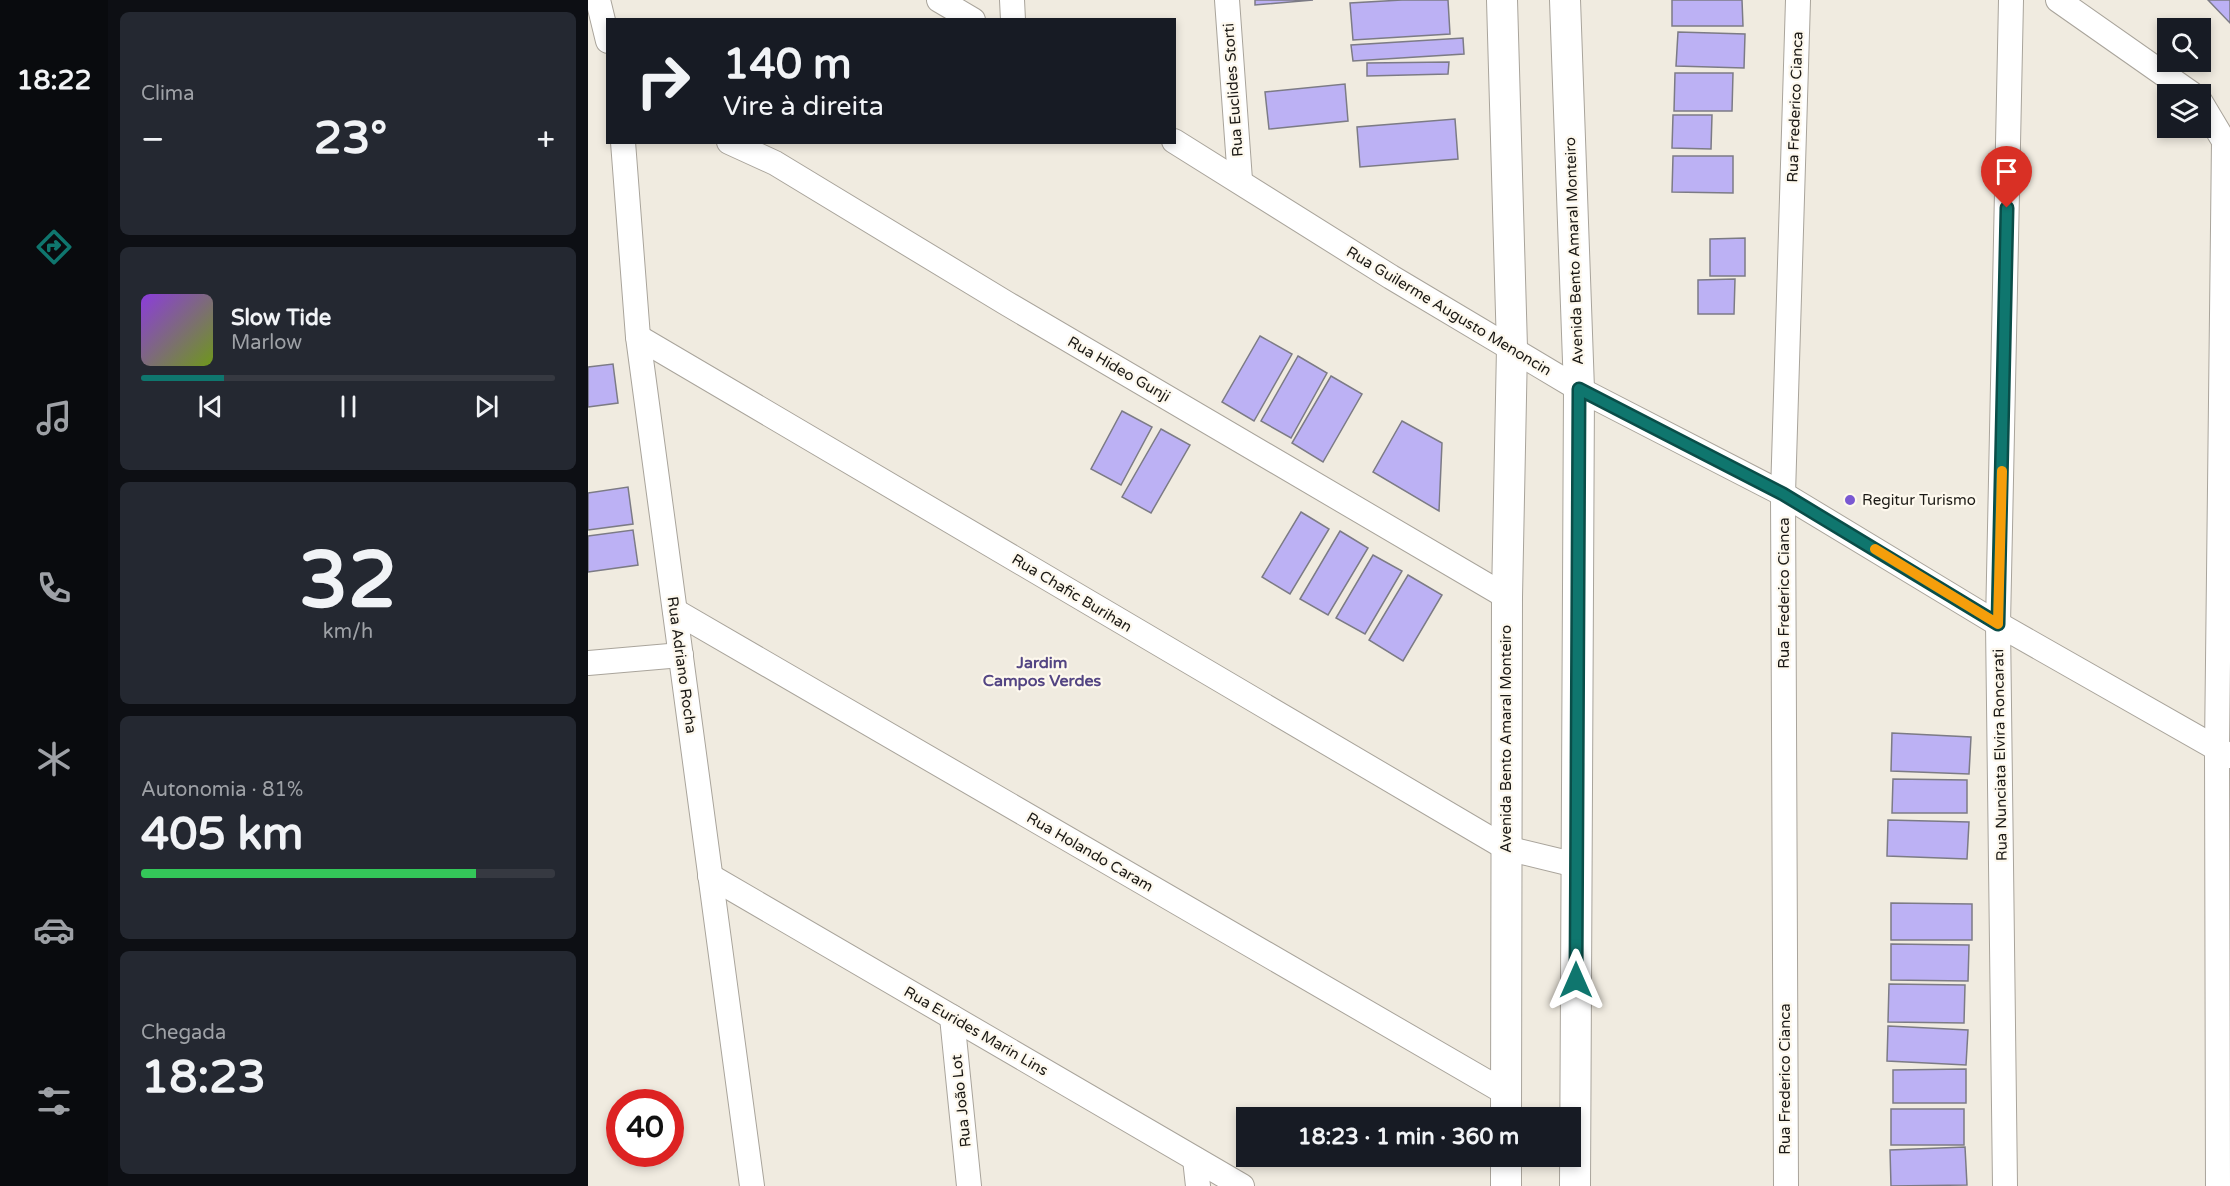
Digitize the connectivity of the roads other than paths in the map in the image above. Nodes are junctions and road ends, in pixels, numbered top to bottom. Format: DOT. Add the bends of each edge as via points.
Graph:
graph roads {
  1 [pos="598,0"];
  2 [pos="939,0"];
  3 [pos="1012,0"];
  4 [pos="1227,0"];
  5 [pos="1502,0"];
  6 [pos="1565,0"];
  7 [pos="1798,0"];
  8 [pos="2011,0"];
  9 [pos="2058,0"];
  10 [pos="970,18"];
  11 [pos="1013,18"];
  12 [pos="606,33"];
  13 [pos="2178,84"];
  14 [pos="2211,119"];
  15 [pos="1176,142"];
  16 [pos="623,144"];
  17 [pos="733,144"];
  18 [pos="1240,180"];
  19 [pos="638,337"];
  20 [pos="1512,348"];
  21 [pos="1579,389"];
  22 [pos="1783,494"];
  23 [pos="1507,597"];
  24 [pos="675,610"];
  25 [pos="1998,624"];
  26 [pos="681,655"];
  27 [pos="588,663"];
  28 [pos="2223,752"];
  29 [pos="1506,848"];
  30 [pos="1576,865"];
  31 [pos="710,876"];
  32 [pos="952,1017"];
  33 [pos="1506,1105"];
  34 [pos="1195,1159"];
  35 [pos="1506,1167"];
  36 [pos="752,1186"];
  37 [pos="969,1186"];
  38 [pos="1198,1186"];
  39 [pos="1242,1186"];
  40 [pos="1506,1186"];
  41 [pos="1575,1186"];
  42 [pos="1786,1186"];
  43 [pos="2005,1186"];
  44 [pos="2218,1186"];
  1 -- 12 [label="street"];
  2 -- 10 [label="street"];
  3 -- 11 [label="street"];
  4 -- 18 [label="street, Rua Euclides Storti"];
  5 -- 20 [label="street, Avenida Bento Amaral Monteiro"];
  6 -- 21 [label="street, Avenida Bento Amaral Monteiro"];
  7 -- 22 [label="street, Rua Frederico Cianca"];
  8 -- 25 [label="street, Rua Nunciata Elvira Roncarati"];
  9 -- 13 [label="street"];
  14 -- 28 [label="street" via="2224,141"];
  15 -- 18 [label="street, Rua Guilerme Augusto Menoncin"];
  16 -- 19 [label="street, Rua Adriano Rocha"];
  17 -- 23 [label="street, Rua Hideo Gunji" via="775,163"];
  18 -- 20 [label="street, Rua Guilerme Augusto Menoncin" via="1391,277"];
  19 -- 24 [label="street, Rua Adriano Rocha"];
  19 -- 29 [label="street, Rua Chafic Burihan"];
  20 -- 21 [label="street, Rua Guilerme Augusto Menoncin"];
  20 -- 23 [label="street, Avenida Bento Amaral Monteiro"];
  21 -- 22 [label="street, Rua Guilerme Augusto Menoncin"];
  21 -- 30 [label="street, Avenida Bento Amaral Monteiro"];
  22 -- 25 [label="street, Rua Guilerme Augusto Menoncin"];
  22 -- 42 [label="street, Rua Frederico Cianca"];
  23 -- 29 [label="street, Avenida Bento Amaral Monteiro"];
  24 -- 26 [label="street, Rua Adriano Rocha"];
  24 -- 33 [label="street, Rua Holando Caram"];
  25 -- 28 [label="street, Rua Guilerme Augusto Menoncin"];
  25 -- 43 [label="street, Rua Nunciata Elvira Roncarati"];
  26 -- 27 [label="street"];
  26 -- 31 [label="street, Rua Adriano Rocha"];
  28 -- 44 [label="street"];
  29 -- 30 [label="street, Rua Chafic Burihan"];
  29 -- 33 [label="street, Avenida Bento Amaral Monteiro"];
  30 -- 41 [label="street, Avenida Bento Amaral Monteiro"];
  31 -- 32 [label="street, Rua Eurides Marin Lins"];
  31 -- 36 [label="street, Rua Adriano Rocha"];
  32 -- 34 [label="street, Rua Eurides Marin Lins"];
  32 -- 37 [label="street, Rua João Lot"];
  34 -- 38 [label="street"];
  34 -- 39 [label="street, Rua Eurides Marin Lins"];
  35 -- 40 [label="street"];
}
